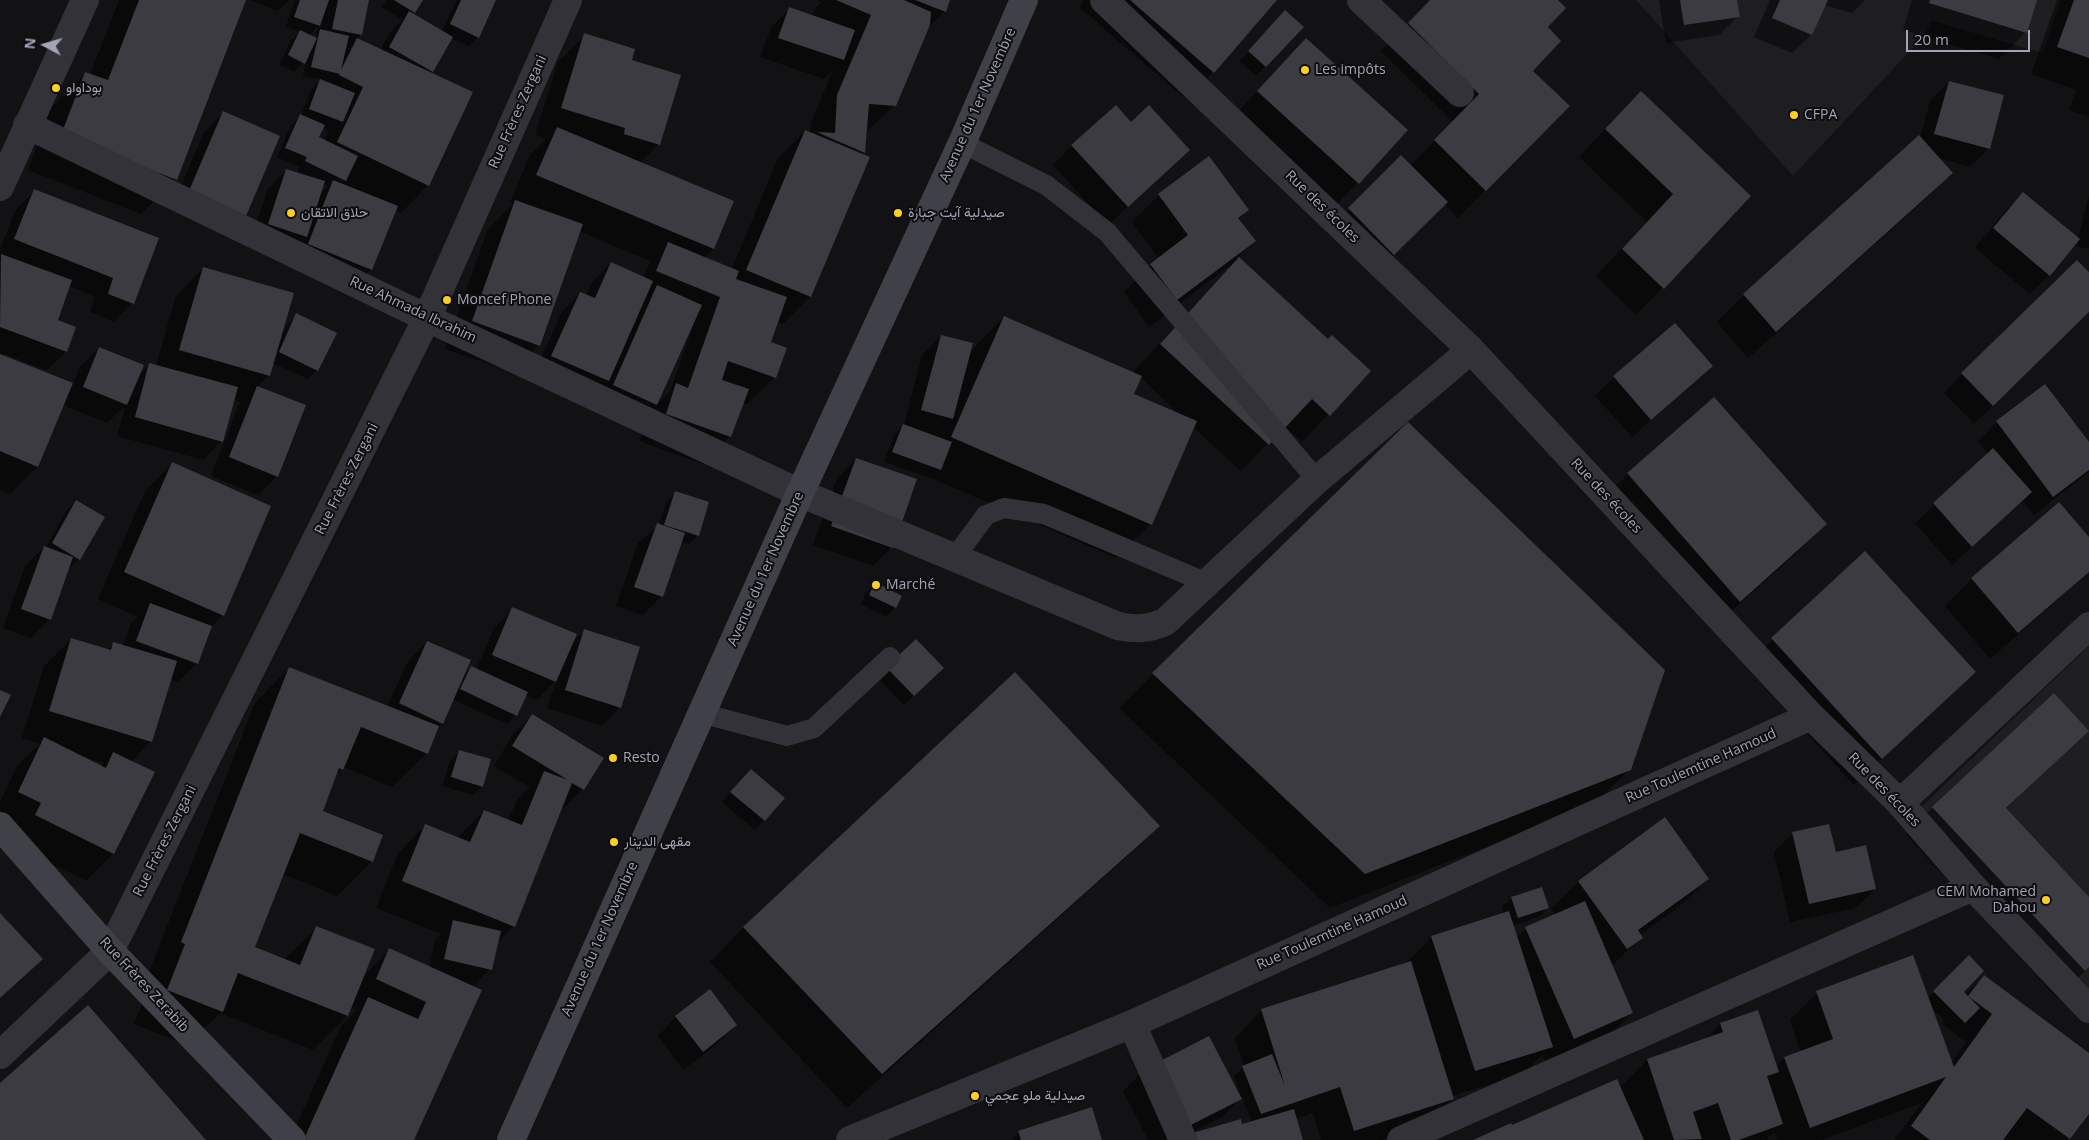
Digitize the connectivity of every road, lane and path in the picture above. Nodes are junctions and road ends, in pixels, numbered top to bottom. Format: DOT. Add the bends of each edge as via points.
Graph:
graph roads {
  1 [pos="85,0"];
  2 [pos="568,0"];
  3 [pos="1024,0"];
  4 [pos="1104,0"];
  5 [pos="1361,0"];
  6 [pos="1460,93"];
  7 [pos="27,125"];
  8 [pos="962,143"];
  9 [pos="0,187"];
  10 [pos="427,318"];
  11 [pos="1471,350"];
  12 [pos="1318,480"];
  13 [pos="800,493"];
  14 [pos="955,557"];
  15 [pos="1207,583"];
  16 [pos="2089,626"];
  17 [pos="890,658"];
  18 [pos="701,713"];
  19 [pos="1811,716"];
  20 [pos="1900,803"];
  21 [pos="0,826"];
  22 [pos="1973,887"];
  23 [pos="110,951"];
  24 [pos="2089,1009"];
  25 [pos="1132,1024"];
  26 [pos="0,1055"];
  27 [pos="292,1140"];
  28 [pos="511,1140"];
  29 [pos="850,1140"];
  30 [pos="1183,1140"];
  31 [pos="1401,1140"];
  1 -- 7 [label="street"];
  2 -- 10 [label="street, Rue Frères Zergani"];
  3 -- 8 [label="main road, Avenue du 1er Novembre"];
  4 -- 11 [label="street, Rue des écoles"];
  5 -- 6 [label="street"];
  7 -- 9 [label="street"];
  7 -- 10 [label="street, Rue Ahmada Ibrahim"];
  8 -- 12 [label="lane" via="1046,185 1107,232"];
  8 -- 13 [label="main road, Avenue du 1er Novembre"];
  10 -- 13 [label="street, Rue Ahmada Ibrahim"];
  10 -- 23 [label="street, Rue Frères Zergani"];
  11 -- 12 [label="street, Rue Ahmada Ibrahim"];
  11 -- 19 [label="street, Rue des écoles"];
  12 -- 15 [label="street, Rue Ahmada Ibrahim"];
  13 -- 14 [label="street, Rue Ahmada Ibrahim"];
  13 -- 18 [label="main road, Avenue du 1er Novembre"];
  14 -- 15 [label="street, Rue Ahmada Ibrahim" via="1130,629 1142,630 1165,622"];
  14 -- 15 [label="lane" via="986,514 1004,508 1044,514"];
  16 -- 20 [label="street"];
  17 -- 18 [label="lane" via="814,728 787,736"];
  18 -- 28 [label="main road, Avenue du 1er Novembre"];
  19 -- 20 [label="street, Rue des écoles"];
  19 -- 25 [label="street, Rue Toulemtine Hamoud"];
  20 -- 22 [label="street, Rue des écoles"];
  21 -- 23 [label="main road, Rue Frères Zerabib"];
  22 -- 24 [label="street, Rue des écoles"];
  22 -- 31 [label="street"];
  23 -- 26 [label="street"];
  23 -- 27 [label="main road, Rue Frères Zerabib"];
  25 -- 29 [label="street, Rue Toulemtine Hamoud"];
  25 -- 30 [label="street"];
}
